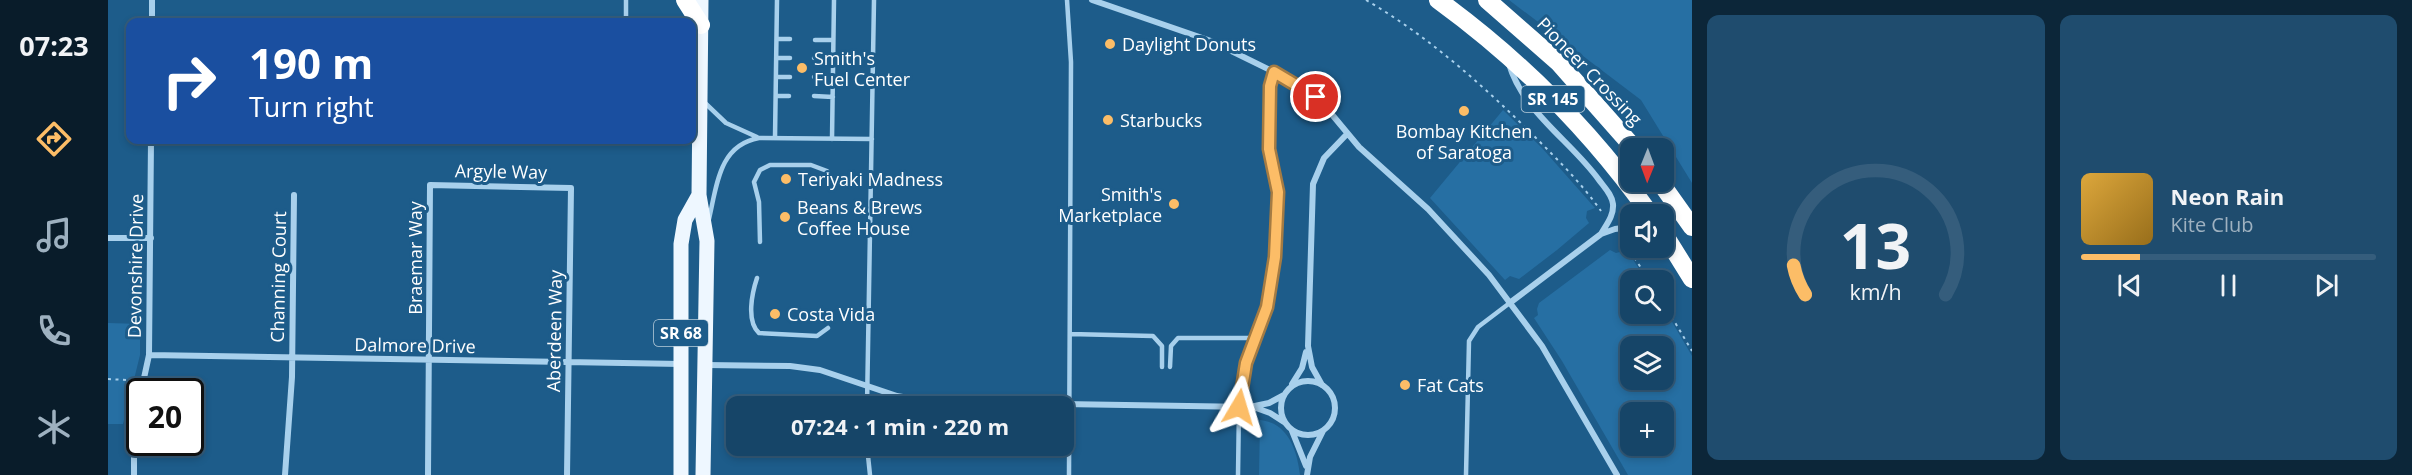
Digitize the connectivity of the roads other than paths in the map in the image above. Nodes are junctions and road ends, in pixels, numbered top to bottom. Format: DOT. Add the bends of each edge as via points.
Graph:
graph roads {
  1 [pos="152,0"];
  2 [pos="626,0"];
  3 [pos="685,0"];
  4 [pos="701,0"];
  5 [pos="777,0"];
  6 [pos="834,0"];
  7 [pos="874,0"];
  8 [pos="1067,0"];
  9 [pos="1092,0"];
  10 [pos="1438,0"];
  11 [pos="1487,0"];
  12 [pos="152,18"];
  13 [pos="626,18"];
  14 [pos="701,25"];
  15 [pos="777,39"];
  16 [pos="790,39"];
  17 [pos="815,40"];
  18 [pos="833,40"];
  19 [pos="1508,57"];
  20 [pos="777,58"];
  21 [pos="790,58"];
  22 [pos="814,58"];
  23 [pos="833,59"];
  24 [pos="1274,72"];
  25 [pos="776,77"];
  26 [pos="789,77"];
  27 [pos="814,77"];
  28 [pos="833,78"];
  29 [pos="776,96"];
  30 [pos="789,96"];
  31 [pos="814,96"];
  32 [pos="700,97"];
  33 [pos="833,97"];
  34 [pos="1347,134"];
  35 [pos="759,138"];
  36 [pos="775,138"];
  37 [pos="1625,138"];
  38 [pos="832,139"];
  39 [pos="872,140"];
  40 [pos="152,144"];
  41 [pos="830,181"];
  42 [pos="430,185"];
  43 [pos="572,188"];
  44 [pos="1667,192"];
  45 [pos="294,195"];
  46 [pos="699,195"];
  47 [pos="1642,204"];
  48 [pos="1692,227"];
  49 [pos="1620,228"];
  50 [pos="706,230"];
  51 [pos="1601,234"];
  52 [pos="108,238"];
  53 [pos="151,238"];
  54 [pos="760,242"];
  55 [pos="1674,250"];
  56 [pos="757,278"];
  57 [pos="1692,279"];
  58 [pos="1511,302"];
  59 [pos="828,328"];
  60 [pos="1070,334"];
  61 [pos="1256,338"];
  62 [pos="1308,346"];
  63 [pos="149,355"];
  64 [pos="292,359"];
  65 [pos="429,361"];
  66 [pos="569,363"];
  67 [pos="681,364"];
  68 [pos="705,365"];
  69 [pos="1162,367"];
  70 [pos="1170,367"];
  71 [pos="144,378"];
  72 [pos="1322,385"];
  73 [pos="869,386"];
  74 [pos="1289,388"];
  75 [pos="1284,395"];
  76 [pos="868,396"];
  77 [pos="897,396"];
  78 [pos="1069,396"];
  79 [pos="1074,405"];
  80 [pos="1239,407"];
  81 [pos="1250,407"];
  82 [pos="1287,425"];
  83 [pos="1323,430"];
  84 [pos="134,456"];
  85 [pos="868,456"];
  86 [pos="1069,456"];
  87 [pos="1307,471"];
  88 [pos="134,475"];
  89 [pos="285,475"];
  90 [pos="428,475"];
  91 [pos="567,475"];
  92 [pos="681,475"];
  93 [pos="703,475"];
  94 [pos="870,475"];
  95 [pos="1069,475"];
  96 [pos="1238,475"];
  97 [pos="1466,475"];
  98 [pos="1617,475"];
  1 -- 12 [label="street"];
  2 -- 13 [label="lane"];
  3 -- 14 [label="highway"];
  4 -- 14 [label="main road, SR 68"];
  5 -- 15 [label="lane"];
  6 -- 18 [label="lane"];
  7 -- 39 [label="lane"];
  8 -- 60 [label="lane" via="1071,45"];
  9 -- 24 [label="street" via="1211,41"];
  10 -- 19 [label="highway, SR 145"];
  11 -- 37 [label="highway, Pioneer Crossing / SR 145" via="1559,63"];
  14 -- 32 [label="main road, SR 68"];
  15 -- 16 [label="lane"];
  15 -- 20 [label="lane"];
  17 -- 18 [label="lane"];
  18 -- 23 [label="lane"];
  19 -- 47 [label="highway, SR 145" via="1588,134"];
  19 -- 51 [label="street" via="1525,97 1581,157 1610,196 1612,213"];
  20 -- 21 [label="lane"];
  20 -- 25 [label="lane"];
  22 -- 23 [label="lane"];
  23 -- 28 [label="lane"];
  24 -- 34 [label="street" via="1316,97"];
  24 -- 61 [label="lane" via="1270,86 1269,149 1278,192 1276,246 1267,307"];
  25 -- 26 [label="lane"];
  25 -- 29 [label="lane"];
  27 -- 28 [label="lane"];
  28 -- 33 [label="lane"];
  29 -- 30 [label="lane"];
  29 -- 36 [label="lane"];
  31 -- 33 [label="lane"];
  32 -- 35 [label="lane" via="726,123"];
  32 -- 46 [label="main road, SR 68"];
  33 -- 38 [label="lane"];
  34 -- 58 [label="street" via="1448,228"];
  34 -- 62 [label="street" via="1324,158 1313,184"];
  35 -- 36 [label="lane"];
  35 -- 50 [label="lane" via="738,145 725,159"];
  36 -- 38 [label="lane"];
  38 -- 39 [label="lane"];
  39 -- 73 [label="lane"];
  40 -- 53 [label="street, Devonshire Drive"];
  41 -- 54 [label="lane" via="827,171 818,166 770,165 760,170 754,182"];
  42 -- 43 [label="street, Argyle Way"];
  42 -- 65 [label="street, Braemar Way"];
  43 -- 66 [label="street, Aberdeen Way"];
  44 -- 48 [label="highway"];
  45 -- 64 [label="street, Channing Court"];
  46 -- 50 [label="main road, SR 68"];
  46 -- 67 [label="main road, SR 68" via="688,211 682,232"];
  49 -- 51 [label="street"];
  50 -- 68 [label="main road, SR 68"];
  51 -- 58 [label="street"];
  52 -- 53 [label="street"];
  53 -- 63 [label="street, Devonshire Drive"];
  55 -- 57 [label="highway"];
  56 -- 59 [label="lane" via="752,322 759,333 817,336"];
  58 -- 97 [label="lane" via="1478,327 1469,341"];
  58 -- 98 [label="street" via="1555,366"];
  60 -- 69 [label="lane" via="1153,336 1162,345"];
  60 -- 78 [label="lane"];
  61 -- 70 [label="lane" via="1178,338 1171,346"];
  61 -- 80 [label="lane" via="1246,363"];
  62 -- 72 [label="street" via="1312,367"];
  62 -- 74 [label="street" via="1302,368"];
  63 -- 64 [label="street, Dalmore Drive"];
  63 -- 71 [label="street, Devonshire Drive"];
  64 -- 65 [label="street, Dalmore Drive"];
  64 -- 89 [label="street, Channing Court"];
  65 -- 66 [label="street, Dalmore Drive"];
  65 -- 90 [label="street, Braemar Way"];
  66 -- 67 [label="street, Dalmore Drive"];
  66 -- 91 [label="street, Aberdeen Way"];
  67 -- 92 [label="main road, SR 68"];
  68 -- 73 [label="street" via="805,368"];
  68 -- 93 [label="main road, SR 68"];
  72 -- 74 [label="street" via="1305,381"];
  72 -- 83 [label="street" via="1332,395 1335,407 1332,420"];
  73 -- 76 [label="lane"];
  73 -- 77 [label="street"];
  74 -- 75 [label="street"];
  75 -- 81 [label="street"];
  75 -- 82 [label="street" via="1280,409"];
  79 -- 80 [label="street"];
  80 -- 81 [label="street"];
  80 -- 96 [label="lane"];
  81 -- 82 [label="street" via="1270,413"];
  82 -- 83 [label="street" via="1306,435"];
  82 -- 87 [label="street"];
  83 -- 87 [label="street"];
  84 -- 88 [label="street"];
  85 -- 94 [label="lane"];
  86 -- 95 [label="lane"];
}
